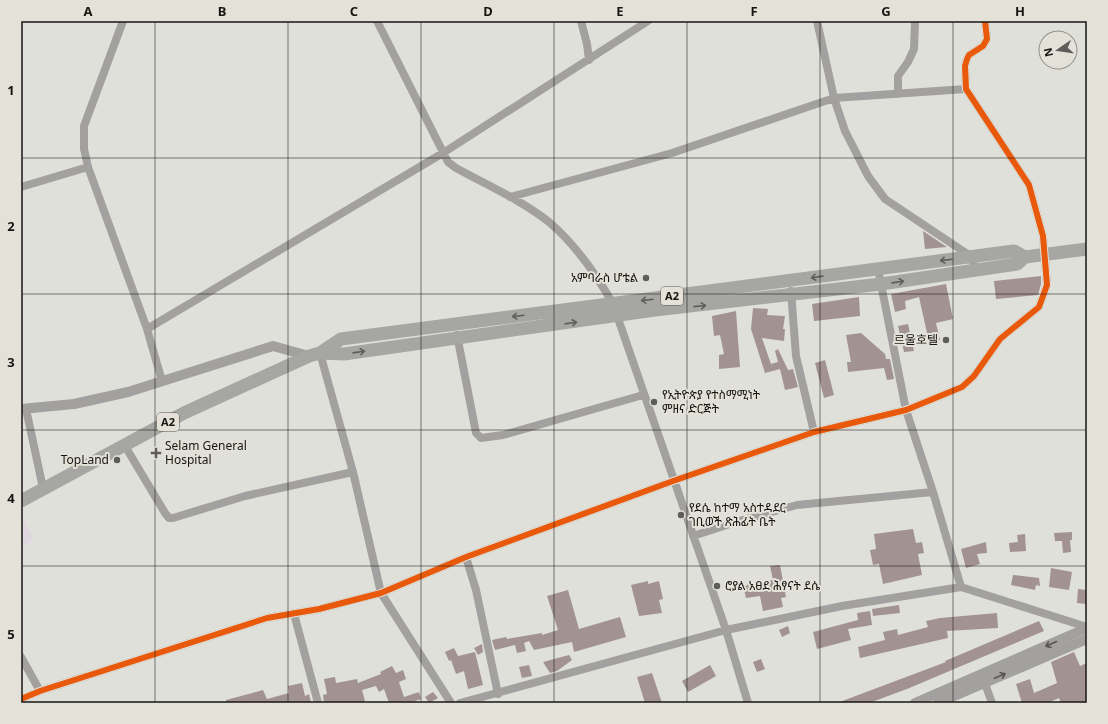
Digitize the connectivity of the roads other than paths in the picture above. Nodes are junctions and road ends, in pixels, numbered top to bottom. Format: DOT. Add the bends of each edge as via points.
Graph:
graph roads {
  1 [pos="123,21"];
  2 [pos="377,21"];
  3 [pos="581,21"];
  4 [pos="817,21"];
  5 [pos="915,21"];
  6 [pos="985,21"];
  7 [pos="643,22"];
  8 [pos="588,60"];
  9 [pos="966,89"];
  10 [pos="898,94"];
  11 [pos="834,98"];
  12 [pos="443,153"];
  13 [pos="88,167"];
  14 [pos="21,187"];
  15 [pos="510,196"];
  16 [pos="1087,249"];
  17 [pos="1045,253"];
  18 [pos="972,257"];
  19 [pos="1026,257"];
  20 [pos="878,269"];
  21 [pos="975,270"];
  22 [pos="790,281"];
  23 [pos="881,284"];
  24 [pos="735,288"];
  25 [pos="791,295"];
  26 [pos="736,302"];
  27 [pos="613,304"];
  28 [pos="618,317"];
  29 [pos="454,324"];
  30 [pos="147,329"];
  31 [pos="458,338"];
  32 [pos="315,354"];
  33 [pos="162,381"];
  34 [pos="643,395"];
  35 [pos="24,409"];
  36 [pos="906,410"];
  37 [pos="814,432"];
  38 [pos="125,446"];
  39 [pos="353,472"];
  40 [pos="674,481"];
  41 [pos="43,488"];
  42 [pos="933,492"];
  43 [pos="21,501"];
  44 [pos="693,536"];
  45 [pos="466,557"];
  46 [pos="961,587"];
  47 [pos="381,593"];
  48 [pos="294,614"];
  49 [pos="1087,628"];
  50 [pos="726,630"];
  51 [pos="1087,639"];
  52 [pos="21,657"];
  53 [pos="983,679"];
  54 [pos="40,691"];
  55 [pos="498,694"];
  56 [pos="21,699"];
  57 [pos="318,703"];
  58 [pos="452,703"];
  59 [pos="460,703"];
  60 [pos="748,703"];
  61 [pos="915,703"];
  62 [pos="938,703"];
  63 [pos="992,703"];
  1 -- 13 [label="street" via="84,126 83,137"];
  2 -- 12 [label="street"];
  3 -- 8 [label="street"];
  4 -- 11 [label="street"];
  5 -- 10 [label="street" via="914,49 898,76"];
  6 -- 9 [label="street" via="987,40 983,46 969,55 965,66"];
  7 -- 8 [label="street"];
  8 -- 12 [label="street"];
  9 -- 10 [label="street"];
  9 -- 17 [label="street" via="1029,185"];
  10 -- 11 [label="street"];
  11 -- 15 [label="street" via="672,153"];
  11 -- 18 [label="street" via="845,131 868,176 885,199"];
  12 -- 15 [label="street" via="448,162 456,168"];
  12 -- 30 [label="street"];
  13 -- 14 [label="street"];
  13 -- 30 [label="street"];
  15 -- 27 [label="street" via="549,223 578,252 595,272"];
  16 -- 17 [label="highway, A2"];
  17 -- 19 [label="highway, A2"];
  17 -- 36 [label="street" via="1047,285 1039,307 1000,339 974,376 962,387"];
  18 -- 19 [label="highway, A2" via="1014,252"];
  18 -- 20 [label="highway, A2, one-way"];
  18 -- 21 [label="street"];
  19 -- 21 [label="highway, A2" via="1017,264"];
  20 -- 22 [label="highway, A2, one-way"];
  20 -- 23 [label="street"];
  23 -- 21 [label="highway, A2, one-way"];
  22 -- 24 [label="highway, A2"];
  22 -- 25 [label="street"];
  23 -- 25 [label="highway, A2"];
  23 -- 36 [label="street"];
  24 -- 26 [label="highway"];
  24 -- 27 [label="highway, A2, one-way"];
  25 -- 26 [label="highway, A2"];
  25 -- 37 [label="street" via="796,356"];
  28 -- 26 [label="highway, A2, one-way" via="655,310"];
  27 -- 28 [label="street"];
  27 -- 29 [label="highway, A2, one-way"];
  31 -- 28 [label="highway, A2, one-way"];
  28 -- 34 [label="street"];
  29 -- 31 [label="street"];
  29 -- 32 [label="highway, A2" via="341,339"];
  30 -- 33 [label="street"];
  32 -- 31 [label="highway, A2, one-way" via="344,354"];
  31 -- 34 [label="street" via="476,433 481,438 503,435"];
  32 -- 33 [label="street" via="273,346"];
  32 -- 38 [label="highway, A2" via="184,413"];
  32 -- 39 [label="street"];
  33 -- 35 [label="street" via="128,392 74,404"];
  34 -- 40 [label="street"];
  35 -- 41 [label="street"];
  36 -- 37 [label="street"];
  36 -- 42 [label="street"];
  37 -- 40 [label="street"];
  38 -- 39 [label="street" via="169,518 245,496"];
  38 -- 41 [label="highway, A2"];
  39 -- 47 [label="street"];
  40 -- 44 [label="street"];
  40 -- 45 [label="street"];
  41 -- 43 [label="highway, A2"];
  42 -- 44 [label="street" via="797,505"];
  42 -- 46 [label="street"];
  44 -- 50 [label="street"];
  45 -- 47 [label="street"];
  45 -- 55 [label="street" via="476,590"];
  46 -- 49 [label="street"];
  46 -- 50 [label="street" via="842,606"];
  47 -- 48 [label="street"];
  47 -- 58 [label="street"];
  48 -- 54 [label="street" via="267,618"];
  48 -- 57 [label="street"];
  49 -- 53 [label="street, one-way"];
  50 -- 55 [label="street"];
  50 -- 60 [label="street"];
  53 -- 51 [label="street, one-way"];
  52 -- 54 [label="street"];
  53 -- 61 [label="street"];
  53 -- 62 [label="street"];
  53 -- 63 [label="street"];
  54 -- 56 [label="street"];
  55 -- 59 [label="street"];
}
